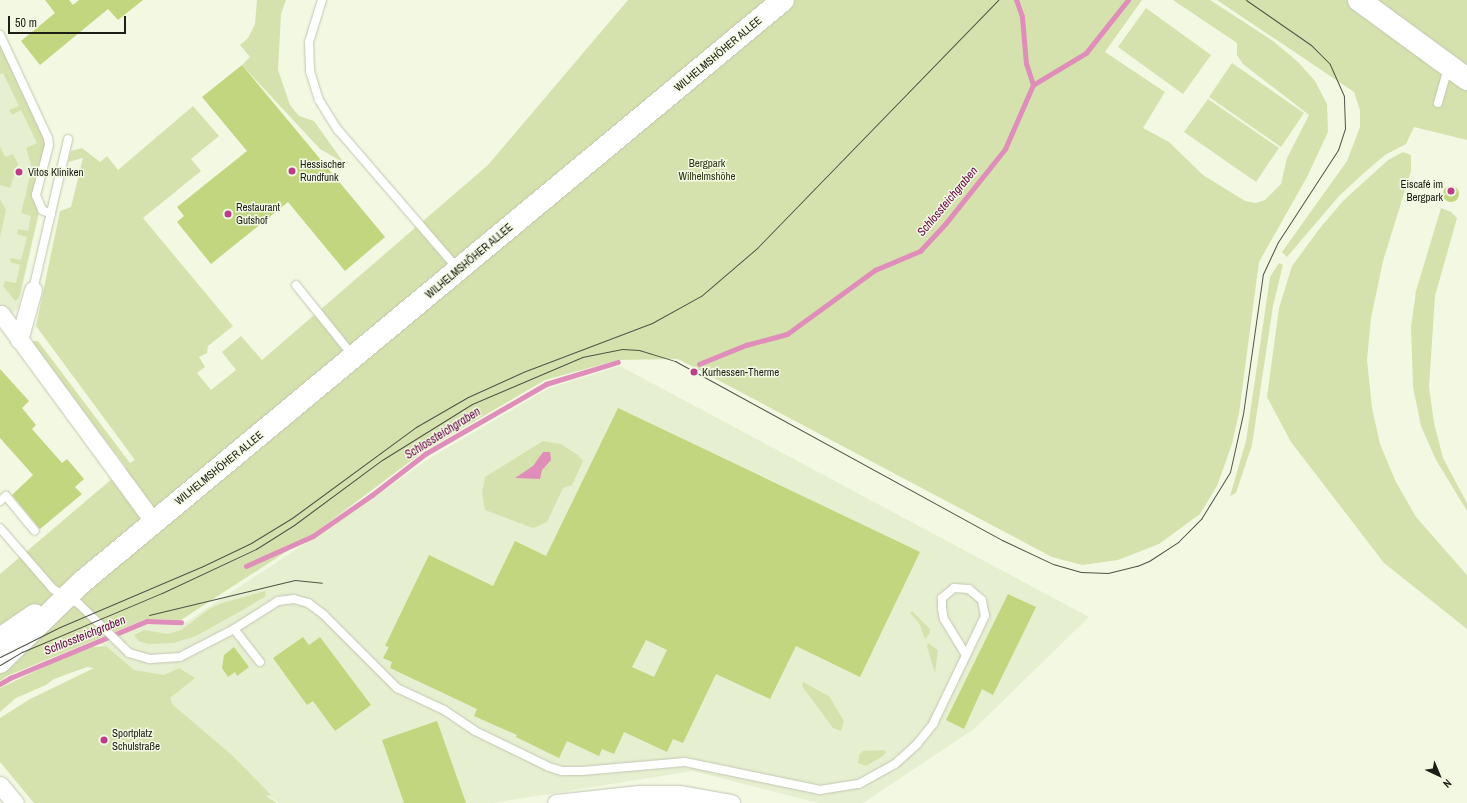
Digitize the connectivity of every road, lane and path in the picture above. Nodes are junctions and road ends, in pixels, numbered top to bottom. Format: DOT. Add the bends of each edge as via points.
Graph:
graph roads {
  1 [pos="322,0"];
  2 [pos="783,0"];
  3 [pos="1359,0"];
  4 [pos="0,35"];
  5 [pos="1448,67"];
  6 [pos="1467,79"];
  7 [pos="1438,103"];
  8 [pos="68,139"];
  9 [pos="50,214"];
  10 [pos="459,270"];
  11 [pos="296,285"];
  12 [pos="32,290"];
  13 [pos="1,314"];
  14 [pos="19,340"];
  15 [pos="354,356"];
  16 [pos="0,501"];
  17 [pos="154,522"];
  18 [pos="0,528"];
  19 [pos="35,531"];
  20 [pos="66,595"];
  21 [pos="234,630"];
  22 [pos="1,655"];
  23 [pos="966,655"];
  24 [pos="260,662"];
  25 [pos="0,785"];
  26 [pos="15,803"];
  27 [pos="556,803"];
  28 [pos="731,803"];
  1 -- 10 [label="lane" via="309,42 310,71 319,100 338,130"];
  2 -- 10 [label="main road, WILHELMSHÖHER ALLEE"];
  3 -- 5 [label="main road"];
  4 -- 9 [label="lane" via="48,138 49,145 36,195 42,210"];
  5 -- 6 [label="main road"];
  5 -- 7 [label="lane"];
  8 -- 9 [label="lane"];
  9 -- 12 [label="lane"];
  10 -- 15 [label="main road, WILHELMSHÖHER ALLEE"];
  11 -- 15 [label="lane"];
  12 -- 14 [label="street"];
  13 -- 14 [label="street"];
  14 -- 17 [label="street"];
  15 -- 17 [label="main road, WILHELMSHÖHER ALLEE"];
  16 -- 19 [label="lane" via="6,496"];
  17 -- 20 [label="main road, WILHELMSHÖHER ALLEE"];
  18 -- 20 [label="lane" via="53,589"];
  20 -- 21 [label="lane" via="79,604 129,653 150,660 180,657"];
  20 -- 22 [label="main road, WILHELMSHÖHER ALLEE"];
  21 -- 23 [label="lane" via="278,601 294,599 308,603 323,614 397,688 444,710 475,731 548,767 562,771 685,762 820,790 858,784 894,764 917,744 933,724"];
  21 -- 24 [label="lane"];
  23 -- 23 [label="lane" via="944,619 942,608 942,598 954,588 968,589 982,600 985,616"];
  25 -- 26 [label="street"];
  27 -- 28 [label="street" via="640,794 679,794"];
}
